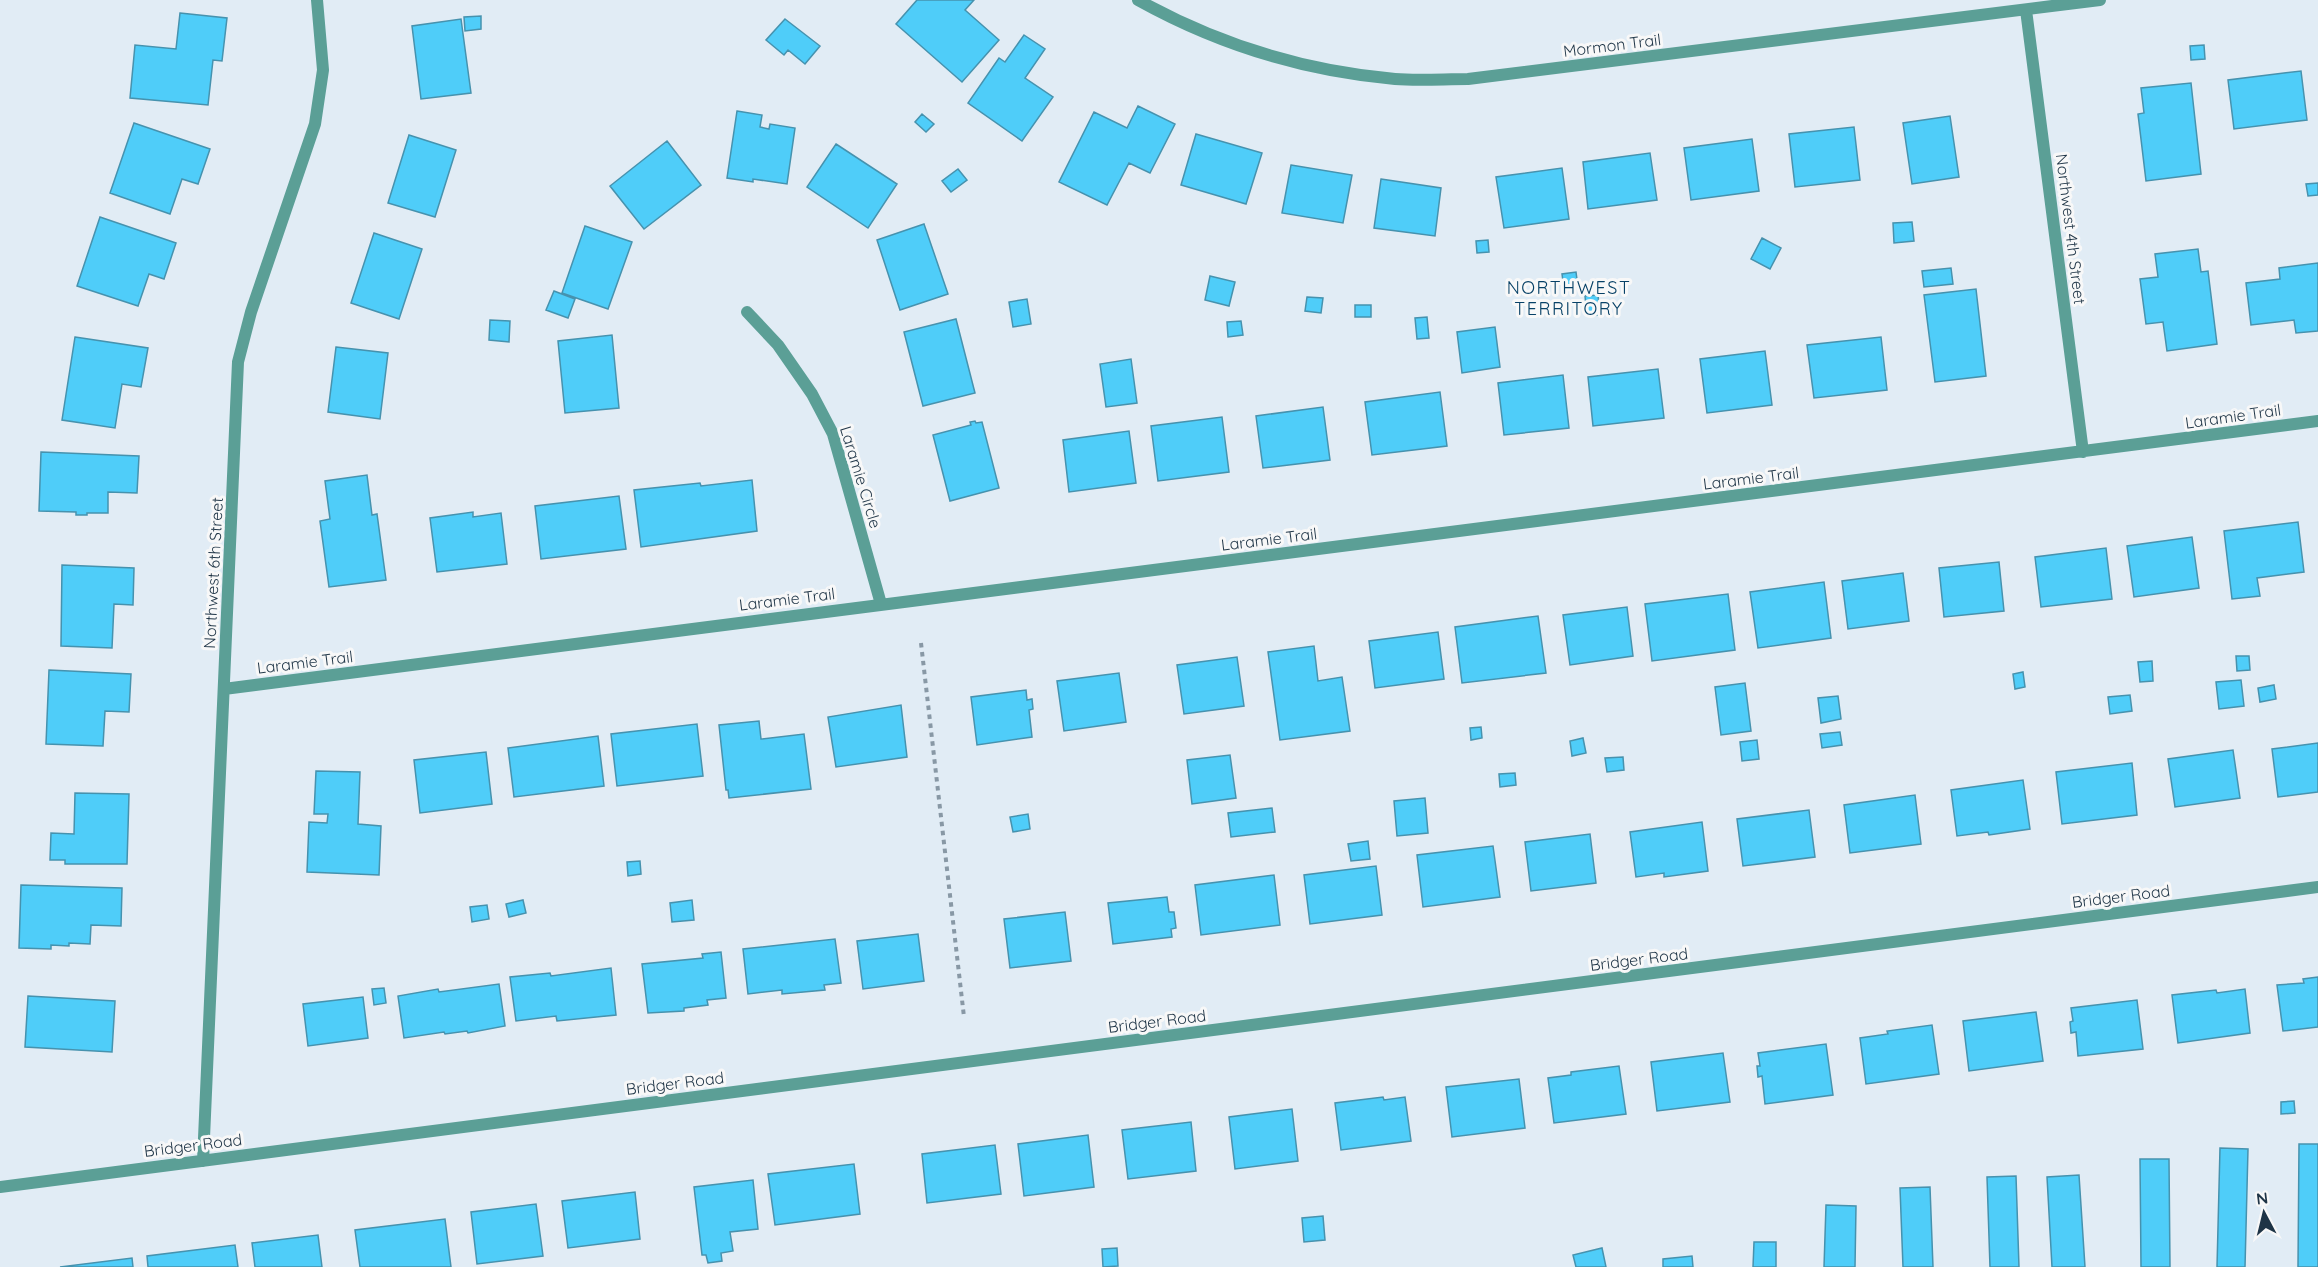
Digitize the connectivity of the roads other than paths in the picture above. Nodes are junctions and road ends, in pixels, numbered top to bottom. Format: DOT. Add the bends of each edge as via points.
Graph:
graph roads {
  1 [pos="317,0"];
  2 [pos="1138,0"];
  3 [pos="2100,0"];
  4 [pos="2026,10"];
  5 [pos="747,312"];
  6 [pos="2318,421"];
  7 [pos="2083,452"];
  8 [pos="881,604"];
  9 [pos="224,689"];
  10 [pos="2318,887"];
  11 [pos="203,1161"];
  12 [pos="0,1187"];
  1 -- 9 [label="street, Northwest 6th Street" via="323,70 315,123 238,362"];
  2 -- 4 [label="street, Mormon Trail" via="1257,53 1326,70 1397,80 1468,79"];
  3 -- 4 [label="street, Mormon Trail"];
  4 -- 7 [label="street, Northwest 4th Street"];
  5 -- 8 [label="street, Laramie Circle" via="778,345 812,394 833,434"];
  6 -- 7 [label="street, Laramie Trail"];
  7 -- 8 [label="street, Laramie Trail"];
  8 -- 9 [label="street, Laramie Trail"];
  9 -- 11 [label="street, Northwest 6th Street"];
  10 -- 11 [label="street, Bridger Road"];
  11 -- 12 [label="street, Bridger Road"];
}
